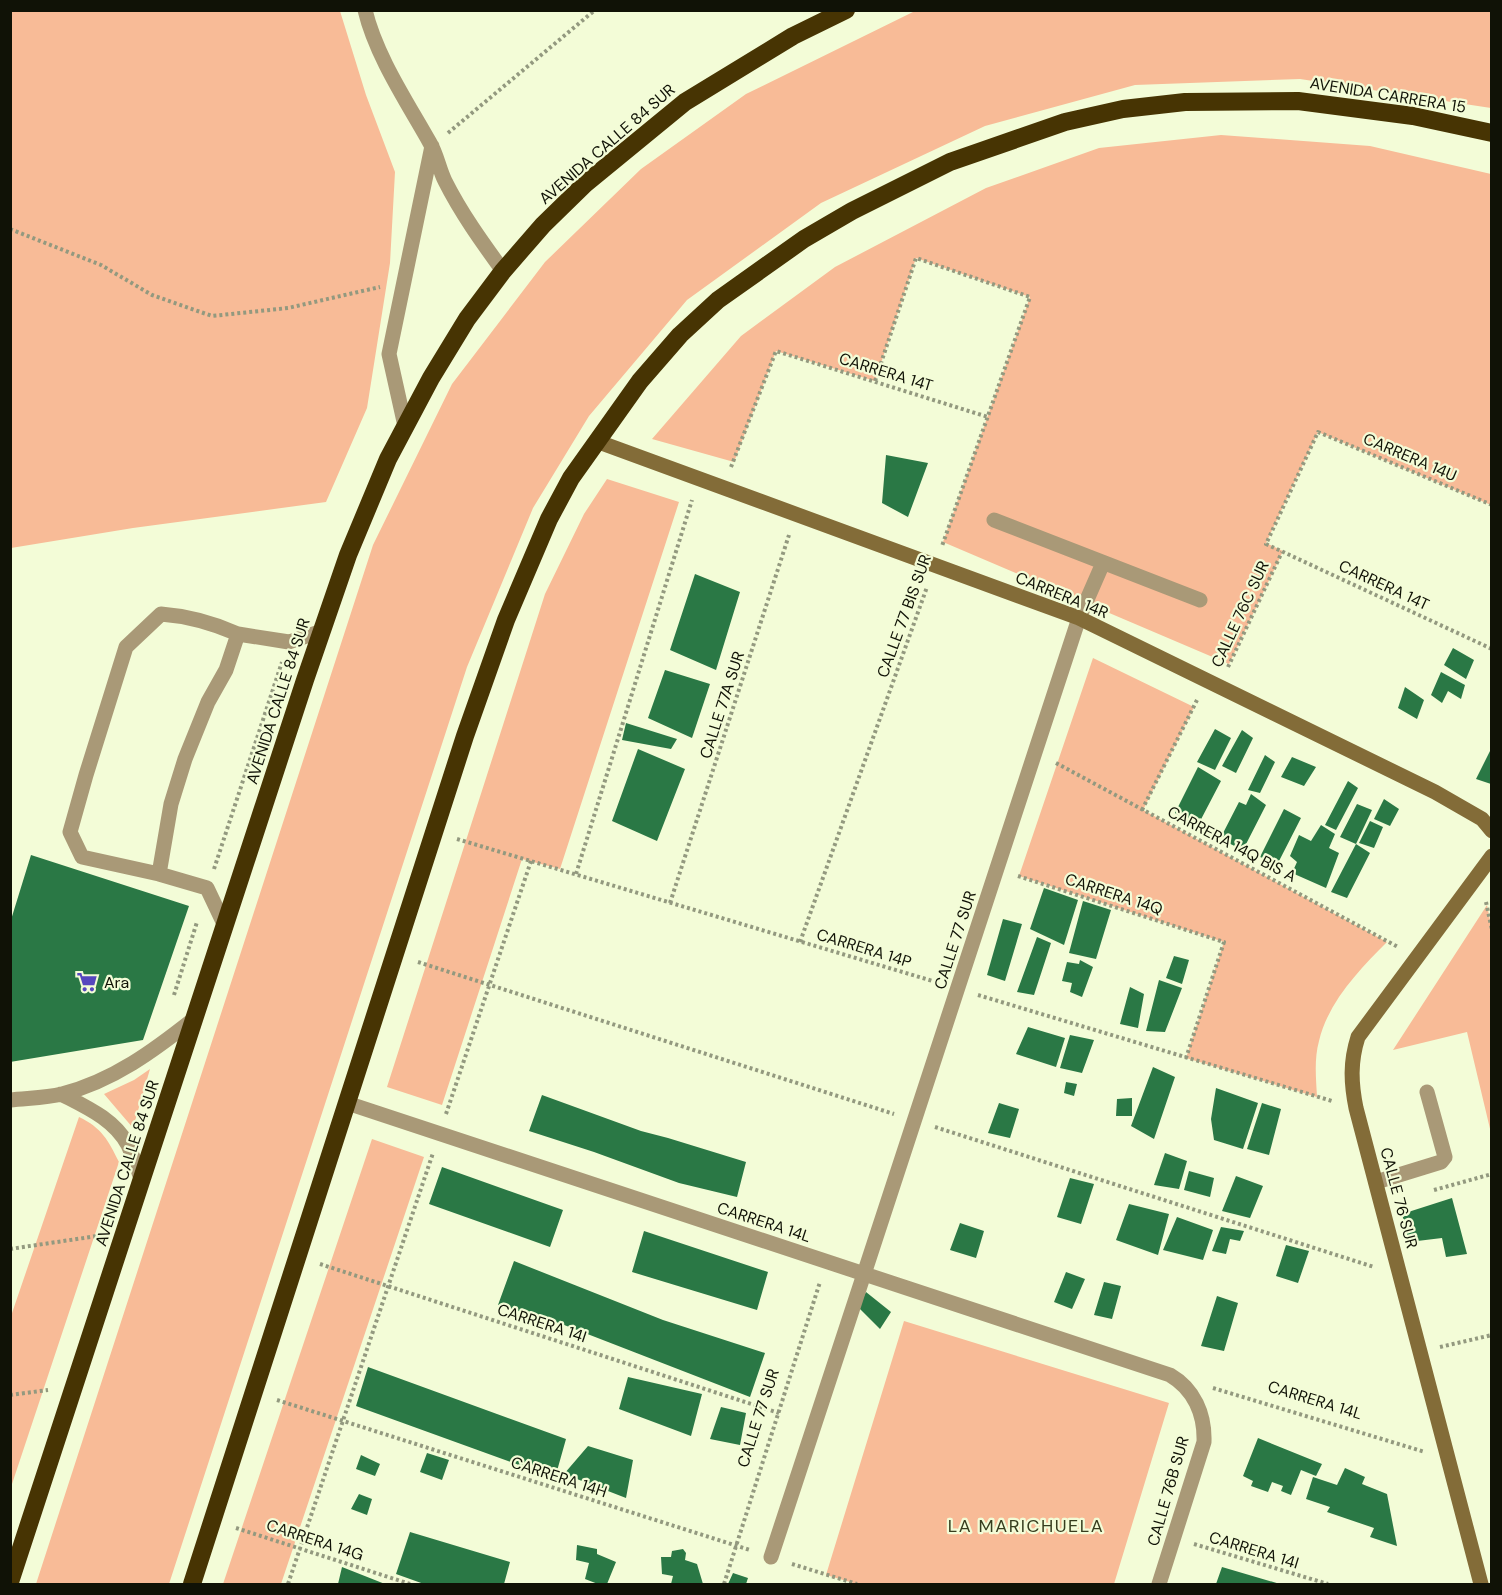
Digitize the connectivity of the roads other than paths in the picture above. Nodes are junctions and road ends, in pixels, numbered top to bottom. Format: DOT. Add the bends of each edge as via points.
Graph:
graph roads {
  1 [pos="365,10"];
  2 [pos="846,10"];
  3 [pos="1491,133"];
  4 [pos="432,146"];
  5 [pos="503,271"];
  6 [pos="405,426"];
  7 [pos="596,441"];
  8 [pos="994,520"];
  9 [pos="1103,563"];
  10 [pos="1200,600"];
  11 [pos="1078,618"];
  12 [pos="322,631"];
  13 [pos="238,634"];
  14 [pos="1491,831"];
  15 [pos="1491,856"];
  16 [pos="159,874"];
  17 [pos="225,926"];
  18 [pos="195,1018"];
  19 [pos="1427,1092"];
  20 [pos="61,1094"];
  21 [pos="10,1100"];
  22 [pos="347,1103"];
  23 [pos="142,1180"];
  24 [pos="1376,1182"];
  25 [pos="864,1274"];
  26 [pos="1199,1407"];
  27 [pos="771,1557"];
  28 [pos="10,1582"];
  29 [pos="192,1584"];
  30 [pos="1159,1584"];
  31 [pos="1481,1584"];
  1 -- 4 [label="street" via="400,91"];
  2 -- 5 [label="highway, AVENIDA CALLE 84 SUR" via="793,36 685,102 585,184"];
  3 -- 7 [label="highway, AVENIDA CARRERA 15" via="1413,116 1298,101 1185,102 1123,109 1065,122 951,162 804,239 718,300 680,335"];
  4 -- 5 [label="street" via="445,181"];
  4 -- 6 [label="street" via="389,354"];
  5 -- 6 [label="highway, AVENIDA CALLE 84 SUR" via="467,319"];
  6 -- 12 [label="highway, AVENIDA CALLE 84 SUR" via="348,555"];
  7 -- 11 [label="street, CARRERA 14R"];
  7 -- 22 [label="highway" via="549,519 484,677"];
  8 -- 9 [label="street"];
  9 -- 10 [label="street"];
  9 -- 11 [label="street, CALLE 77 SUR"];
  11 -- 14 [label="street, CARRERA 14R" via="1460,806 1482,819"];
  11 -- 25 [label="street, CALLE 77 SUR"];
  12 -- 13 [label="street" via="289,642"];
  12 -- 17 [label="highway, AVENIDA CALLE 84 SUR"];
  13 -- 16 [label="street" via="226,670 185,759 171,804"];
  13 -- 16 [label="street" via="183,616 161,614 126,647 70,832 82,857"];
  15 -- 24 [label="street, CALLE 76 SUR" via="1358,1036 1351,1081"];
  16 -- 17 [label="street" via="207,888"];
  17 -- 18 [label="highway, AVENIDA CALLE 84 SUR"];
  18 -- 20 [label="street" via="111,1077"];
  18 -- 23 [label="highway, AVENIDA CALLE 84 SUR"];
  19 -- 24 [label="street" via="1445,1157 1441,1162"];
  20 -- 21 [label="street"];
  20 -- 23 [label="street" via="97,1113 116,1129 127,1143"];
  22 -- 25 [label="street, CARRERA 14L"];
  22 -- 29 [label="highway"];
  23 -- 28 [label="highway, AVENIDA CALLE 84 SUR"];
  24 -- 31 [label="street, CALLE 76 SUR"];
  25 -- 26 [label="street, CARRERA 14L" via="1170,1375 1186,1388"];
  25 -- 27 [label="street, CALLE 77 SUR"];
  26 -- 30 [label="street, CALLE 76B SUR" via="1204,1442"];
}
